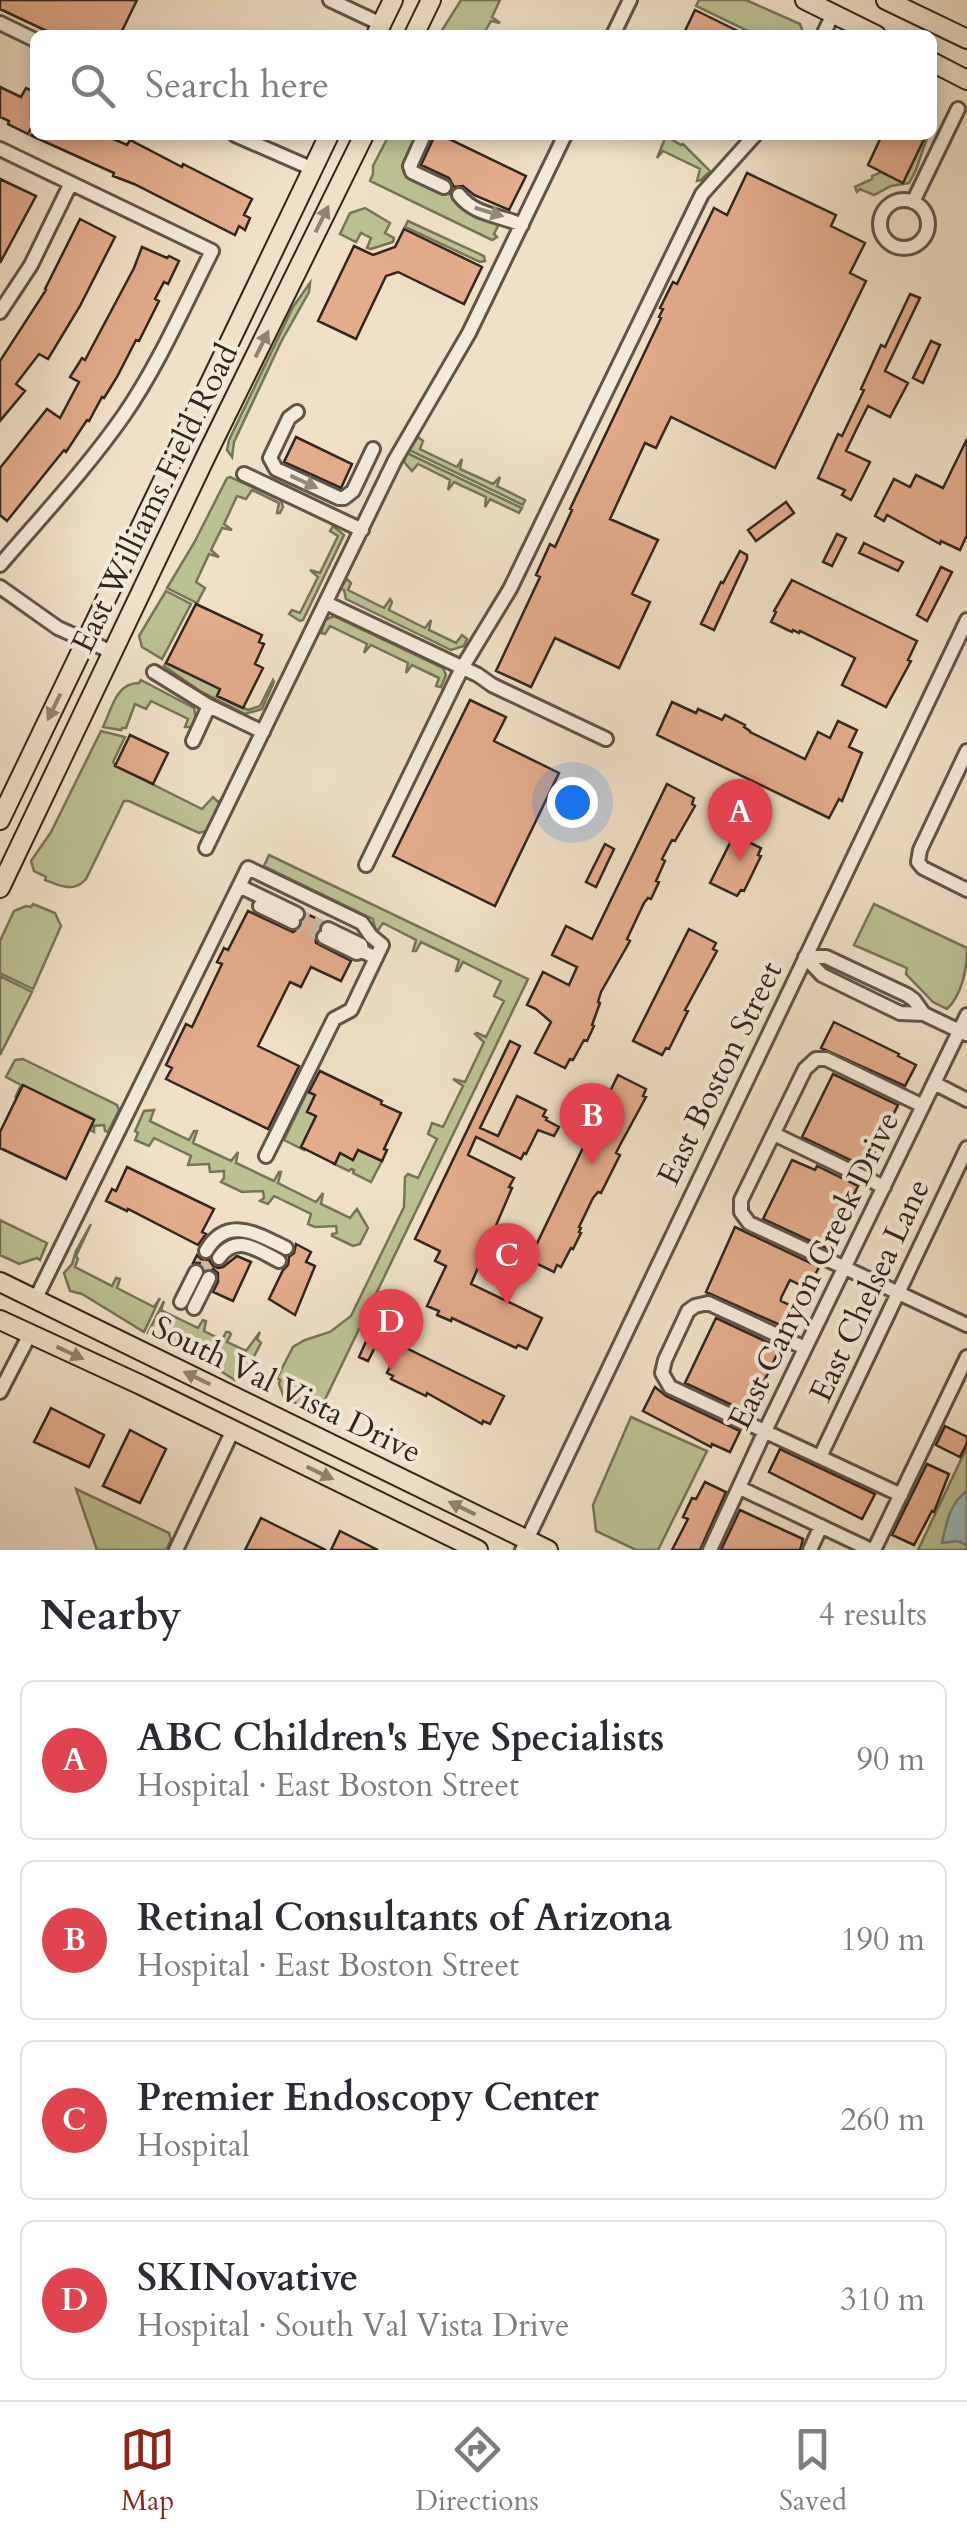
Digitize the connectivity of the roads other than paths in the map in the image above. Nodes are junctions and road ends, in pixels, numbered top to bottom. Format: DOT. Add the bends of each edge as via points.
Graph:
graph roads {
  1 [pos="330,0"];
  2 [pos="393,0"];
  3 [pos="431,0"];
  4 [pos="630,0"];
  5 [pos="805,0"];
  6 [pos="886,0"];
  7 [pos="836,7"];
  8 [pos="0,22"];
  9 [pos="379,30"];
  10 [pos="416,30"];
  11 [pos="615,30"];
  12 [pos="825,30"];
  13 [pos="869,30"];
  14 [pos="30,37"];
  15 [pos="967,39"];
  16 [pos="937,65"];
  17 [pos="967,80"];
  18 [pos="958,109"];
  19 [pos="246,140"];
  20 [pos="327,140"];
  21 [pos="362,140"];
  22 [pos="422,140"];
  23 [pos="563,140"];
  24 [pos="751,140"];
  25 [pos="0,148"];
  26 [pos="313,169"];
  27 [pos="342,179"];
  28 [pos="71,183"];
  29 [pos="444,188"];
  30 [pos="459,195"];
  31 [pos="913,202"];
  32 [pos="522,225"];
  33 [pos="0,312"];
  34 [pos="296,412"];
  35 [pos="373,449"];
  36 [pos="244,474"];
  37 [pos="362,530"];
  38 [pos="0,564"];
  39 [pos="0,586"];
  40 [pos="326,603"];
  41 [pos="967,620"];
  42 [pos="86,640"];
  43 [pos="112,652"];
  44 [pos="462,668"];
  45 [pos="154,672"];
  46 [pos="209,706"];
  47 [pos="263,732"];
  48 [pos="606,740"];
  49 [pos="193,741"];
  50 [pos="967,750"];
  51 [pos="0,820"];
  52 [pos="206,848"];
  53 [pos="366,865"];
  54 [pos="2,879"];
  55 [pos="237,890"];
  56 [pos="967,890"];
  57 [pos="295,918"];
  58 [pos="326,933"];
  59 [pos="805,957"];
  60 [pos="376,958"];
  61 [pos="876,980"];
  62 [pos="867,998"];
  63 [pos="924,1014"];
  64 [pos="967,1015"];
  65 [pos="963,1033"];
  66 [pos="934,1083"];
  67 [pos="967,1100"];
  68 [pos="923,1106"];
  69 [pos="774,1134"];
  70 [pos="967,1148"];
  71 [pos="266,1156"];
  72 [pos="884,1186"];
  73 [pos="212,1254"];
  74 [pos="283,1254"];
  75 [pos="844,1268"];
  76 [pos="202,1275"];
  77 [pos="0,1282"];
  78 [pos="898,1292"];
  79 [pos="35,1300"];
  80 [pos="187,1305"];
  81 [pos="0,1320"];
  82 [pos="967,1325"];
  83 [pos="30,1334"];
  84 [pos="805,1348"];
  85 [pos="967,1357"];
  86 [pos="0,1392"];
  87 [pos="247,1403"];
  88 [pos="233,1430"];
  89 [pos="765,1431"];
  90 [pos="820,1456"];
  91 [pos="740,1488"];
  92 [pos="901,1495"];
  93 [pos="822,1526"];
  94 [pos="524,1545"];
  95 [pos="176,1550"];
  96 [pos="478,1550"];
  97 [pos="548,1550"];
  98 [pos="710,1550"];
  99 [pos="810,1550"];
  100 [pos="873,1550"];
  1 -- 9 [label="street"];
  2 -- 9 [label="main road"];
  3 -- 10 [label="main road"];
  4 -- 11 [label="street"];
  5 -- 7 [label="main road"];
  6 -- 15 [label="main road"];
  7 -- 12 [label="street"];
  7 -- 13 [label="main road"];
  8 -- 14 [label="street"];
  16 -- 17 [label="main road"];
  18 -- 31 [label="street"];
  19 -- 26 [label="street"];
  20 -- 26 [label="main road, East Williams Field Road"];
  21 -- 27 [label="main road, East Williams Field Road"];
  22 -- 29 [label="street" via="412,172"];
  23 -- 32 [label="street"];
  24 -- 44 [label="street" via="702,194 510,589"];
  25 -- 28 [label="street"];
  26 -- 27 [label="main road"];
  26 -- 42 [label="main road, East Williams Field Road"];
  43 -- 27 [label="main road, East Williams Field Road, one-way"];
  28 -- 33 [label="street"];
  28 -- 38 [label="street" via="212,251 125,413"];
  30 -- 32 [label="street, one-way" via="473,208"];
  32 -- 37 [label="street"];
  34 -- 35 [label="street, one-way" via="270,458 276,469 344,498"];
  36 -- 37 [label="street"];
  37 -- 40 [label="street"];
  39 -- 42 [label="street"];
  40 -- 44 [label="street"];
  40 -- 47 [label="street"];
  41 -- 59 [label="street, East Boston Street"];
  42 -- 43 [label="street"];
  42 -- 51 [label="main road, East Williams Field Road, one-way"];
  43 -- 54 [label="main road, East Williams Field Road"];
  44 -- 48 [label="street"];
  44 -- 53 [label="street"];
  45 -- 46 [label="street"];
  46 -- 47 [label="street"];
  46 -- 49 [label="street"];
  47 -- 52 [label="street"];
  50 -- 56 [label="street" via="918,862"];
  55 -- 57 [label="street"];
  55 -- 60 [label="street" via="248,868 362,923 382,945"];
  55 -- 79 [label="street"];
  58 -- 60 [label="street"];
  59 -- 61 [label="street" via="826,957"];
  59 -- 62 [label="street" via="822,976"];
  59 -- 94 [label="street, East Boston Street"];
  60 -- 71 [label="street" via="351,1010 334,1019"];
  61 -- 62 [label="street"];
  61 -- 63 [label="street" via="907,995"];
  62 -- 63 [label="street" via="900,1013"];
  63 -- 65 [label="street"];
  64 -- 65 [label="street, East Canyon Creek Drive"];
  65 -- 66 [label="street, East Canyon Creek Drive"];
  66 -- 67 [label="street"];
  66 -- 68 [label="street, East Canyon Creek Drive"];
  68 -- 69 [label="street" via="816,1059"];
  68 -- 72 [label="street, East Canyon Creek Drive"];
  69 -- 72 [label="street"];
  69 -- 75 [label="street" via="741,1212 749,1223"];
  70 -- 78 [label="street, East Chelsea Lane"];
  72 -- 75 [label="street, East Canyon Creek Drive"];
  73 -- 74 [label="street" via="241,1244"];
  75 -- 78 [label="street"];
  75 -- 84 [label="street, East Canyon Creek Drive"];
  76 -- 80 [label="street"];
  77 -- 79 [label="main road, South Val Vista Drive"];
  78 -- 82 [label="street"];
  78 -- 90 [label="street, East Chelsea Lane"];
  87 -- 79 [label="main road, South Val Vista Drive, one-way"];
  81 -- 83 [label="main road, South Val Vista Drive"];
  83 -- 86 [label="street"];
  83 -- 88 [label="main road, South Val Vista Drive, one-way"];
  84 -- 89 [label="street, East Canyon Creek Drive"];
  84 -- 89 [label="street" via="708,1303 688,1312 680,1328 662,1373 670,1386"];
  85 -- 92 [label="street"];
  87 -- 88 [label="main road"];
  94 -- 87 [label="main road, South Val Vista Drive, one-way"];
  88 -- 95 [label="street"];
  88 -- 96 [label="main road, South Val Vista Drive, one-way"];
  89 -- 90 [label="street"];
  89 -- 91 [label="street, East Canyon Creek Drive"];
  90 -- 92 [label="street"];
  91 -- 93 [label="street"];
  91 -- 98 [label="street, East Canyon Creek Drive"];
  92 -- 100 [label="street"];
  93 -- 99 [label="street"];
  93 -- 100 [label="street"];
  94 -- 97 [label="main road, South Val Vista Drive"];
}
